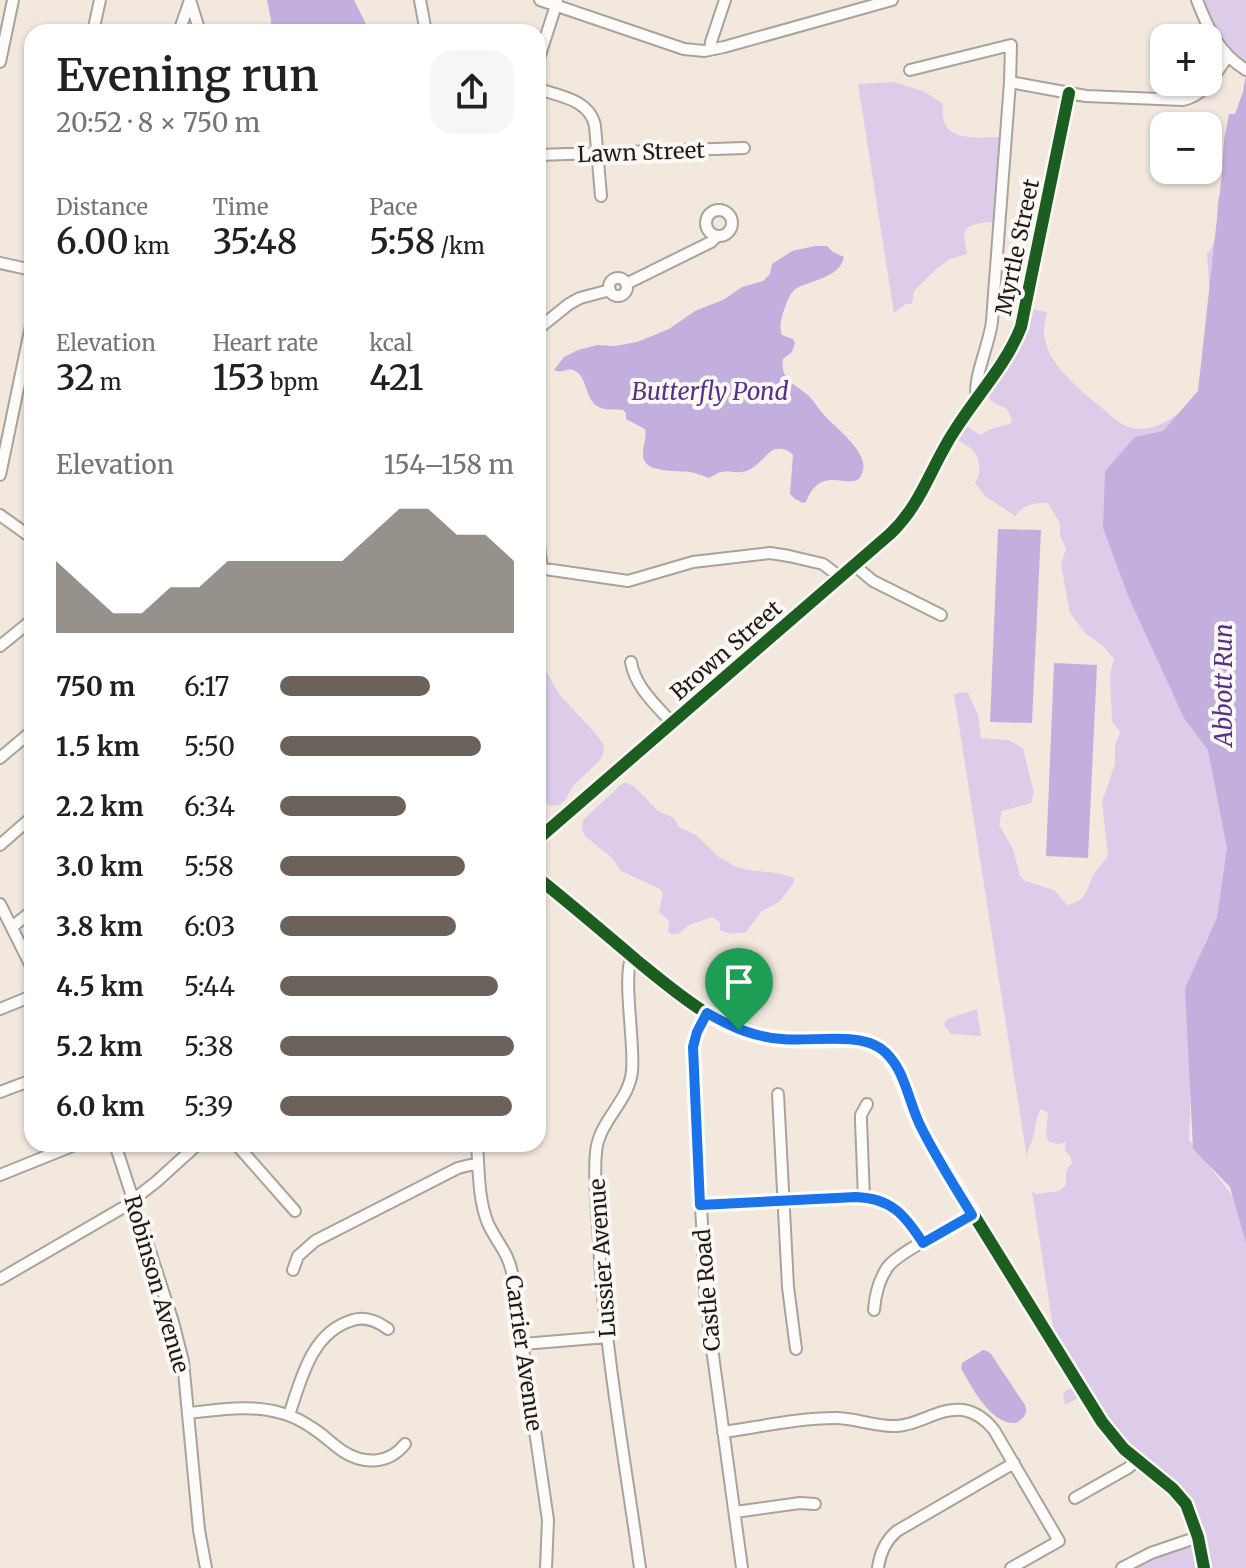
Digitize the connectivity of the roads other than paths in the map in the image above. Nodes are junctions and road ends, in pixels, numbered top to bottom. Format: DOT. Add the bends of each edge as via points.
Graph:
graph roads {
  1 [pos="13,0"];
  2 [pos="100,0"];
  3 [pos="190,0"];
  4 [pos="420,0"];
  5 [pos="540,0"];
  6 [pos="725,0"];
  7 [pos="892,0"];
  8 [pos="1197,0"];
  9 [pos="557,3"];
  10 [pos="95,24"];
  11 [pos="182,24"];
  12 [pos="198,24"];
  13 [pos="424,24"];
  14 [pos="546,37"];
  15 [pos="710,50"];
  16 [pos="1228,56"];
  17 [pos="0,62"];
  18 [pos="1244,69"];
  19 [pos="910,70"];
  20 [pos="1010,82"];
  21 [pos="546,92"];
  22 [pos="1069,93"];
  23 [pos="744,148"];
  24 [pos="597,153"];
  25 [pos="546,155"];
  26 [pos="601,196"];
  27 [pos="717,236"];
  28 [pos="0,263"];
  29 [pos="24,268"];
  30 [pos="546,323"];
  31 [pos="24,360"];
  32 [pos="977,398"];
  33 [pos="0,475"];
  34 [pos="928,481"];
  35 [pos="0,516"];
  36 [pos="24,532"];
  37 [pos="854,565"];
  38 [pos="546,570"];
  39 [pos="840,577"];
  40 [pos="941,615"];
  41 [pos="24,626"];
  42 [pos="0,646"];
  43 [pos="631,662"];
  44 [pos="672,723"];
  45 [pos="24,738"];
  46 [pos="0,758"];
  47 [pos="24,824"];
  48 [pos="546,832"];
  49 [pos="0,845"];
  50 [pos="546,885"];
  51 [pos="0,904"];
  52 [pos="24,917"];
  53 [pos="12,927"];
  54 [pos="24,952"];
  55 [pos="632,956"];
  56 [pos="24,999"];
  57 [pos="0,1009"];
  58 [pos="707,1013"];
  59 [pos="24,1083"];
  60 [pos="0,1092"];
  61 [pos="778,1094"];
  62 [pos="867,1104"];
  63 [pos="57,1152"];
  64 [pos="118,1152"];
  65 [pos="189,1152"];
  66 [pos="243,1152"];
  67 [pos="477,1152"];
  68 [pos="478,1163"];
  69 [pos="0,1175"];
  70 [pos="864,1198"];
  71 [pos="133,1201"];
  72 [pos="783,1201"];
  73 [pos="700,1205"];
  74 [pos="295,1211"];
  75 [pos="972,1215"];
  76 [pos="923,1243"];
  77 [pos="293,1270"];
  78 [pos="0,1279"];
  79 [pos="874,1310"];
  80 [pos="388,1329"];
  81 [pos="607,1337"];
  82 [pos="523,1344"];
  83 [pos="796,1349"];
  84 [pos="188,1413"];
  85 [pos="289,1415"];
  86 [pos="723,1432"];
  87 [pos="405,1444"];
  88 [pos="1136,1461"];
  89 [pos="1014,1463"];
  90 [pos="1075,1498"];
  91 [pos="815,1504"];
  92 [pos="735,1512"];
  93 [pos="1198,1537"];
  94 [pos="206,1568"];
  95 [pos="546,1568"];
  96 [pos="640,1568"];
  97 [pos="742,1568"];
  98 [pos="878,1568"];
  99 [pos="1011,1568"];
  100 [pos="1122,1568"];
  101 [pos="1204,1568"];
  1 -- 17 [label="street"];
  2 -- 10 [label="street"];
  3 -- 11 [label="street"];
  3 -- 12 [label="street"];
  4 -- 13 [label="street"];
  5 -- 9 [label="street"];
  6 -- 15 [label="street"];
  7 -- 15 [label="street"];
  8 -- 16 [label="street"];
  9 -- 14 [label="street"];
  9 -- 15 [label="street" via="684,49"];
  16 -- 18 [label="street"];
  16 -- 22 [label="street" via="1193,98"];
  19 -- 20 [label="street" via="1011,45"];
  20 -- 22 [label="street"];
  20 -- 32 [label="street" via="992,321"];
  21 -- 24 [label="street" via="589,110"];
  22 -- 32 [label="street, Myrtle Street" via="1021,327"];
  23 -- 24 [label="street, Lawn Street"];
  24 -- 25 [label="street, Lawn Street"];
  24 -- 26 [label="street"];
  27 -- 30 [label="street" via="626,284 621,296 610,290 580,298"];
  28 -- 29 [label="street"];
  31 -- 33 [label="street"];
  32 -- 34 [label="street, Myrtle Street"];
  34 -- 37 [label="street, Brown Street" via="906,519"];
  35 -- 36 [label="street"];
  37 -- 39 [label="street, Brown Street"];
  37 -- 40 [label="street" via="873,581"];
  38 -- 39 [label="street" via="628,581 693,562 770,553 823,564"];
  39 -- 44 [label="street, Brown Street"];
  41 -- 42 [label="street"];
  43 -- 44 [label="street" via="639,684"];
  44 -- 48 [label="street, Brown Street"];
  45 -- 46 [label="street"];
  47 -- 49 [label="street"];
  50 -- 55 [label="street"];
  51 -- 53 [label="street"];
  52 -- 53 [label="street"];
  53 -- 54 [label="street"];
  55 -- 58 [label="street"];
  55 -- 81 [label="street, Lussier Avenue" via="632,1074 599,1136 595,1155"];
  56 -- 57 [label="street"];
  58 -- 73 [label="street, Castle Road" via="693,1047"];
  58 -- 75 [label="street" via="759,1036 858,1040 878,1047 896,1066 922,1129"];
  59 -- 60 [label="street"];
  61 -- 72 [label="street"];
  62 -- 70 [label="street" via="861,1115"];
  63 -- 69 [label="street"];
  64 -- 71 [label="street, Robinson Avenue"];
  65 -- 71 [label="street"];
  66 -- 74 [label="street"];
  67 -- 68 [label="street, Carrier Avenue"];
  68 -- 77 [label="street" via="458,1168 315,1241 298,1256"];
  68 -- 82 [label="street, Carrier Avenue" via="486,1219 511,1264"];
  70 -- 72 [label="street"];
  70 -- 76 [label="street" via="901,1213"];
  71 -- 78 [label="street"];
  71 -- 84 [label="street, Robinson Avenue" via="177,1336"];
  72 -- 73 [label="street"];
  72 -- 83 [label="street"];
  73 -- 86 [label="street, Castle Road" via="706,1304"];
  75 -- 76 [label="street"];
  75 -- 88 [label="street" via="1102,1422"];
  76 -- 79 [label="street" via="889,1266"];
  80 -- 85 [label="street" via="359,1319 325,1337 309,1360"];
  81 -- 82 [label="street"];
  81 -- 96 [label="street, Lussier Avenue"];
  82 -- 95 [label="street, Carrier Avenue" via="548,1520"];
  84 -- 85 [label="street" via="253,1408"];
  84 -- 94 [label="street, Robinson Avenue"];
  85 -- 87 [label="street" via="360,1458 386,1459"];
  86 -- 89 [label="street" via="830,1418 897,1426 966,1411 994,1430"];
  86 -- 92 [label="street, Castle Road"];
  88 -- 90 [label="street"];
  88 -- 93 [label="street" via="1180,1496"];
  89 -- 98 [label="street" via="897,1531 884,1545"];
  89 -- 99 [label="street" via="1059,1541"];
  91 -- 92 [label="street"];
  92 -- 97 [label="street, Castle Road"];
  93 -- 100 [label="street"];
  93 -- 101 [label="street"];
}
